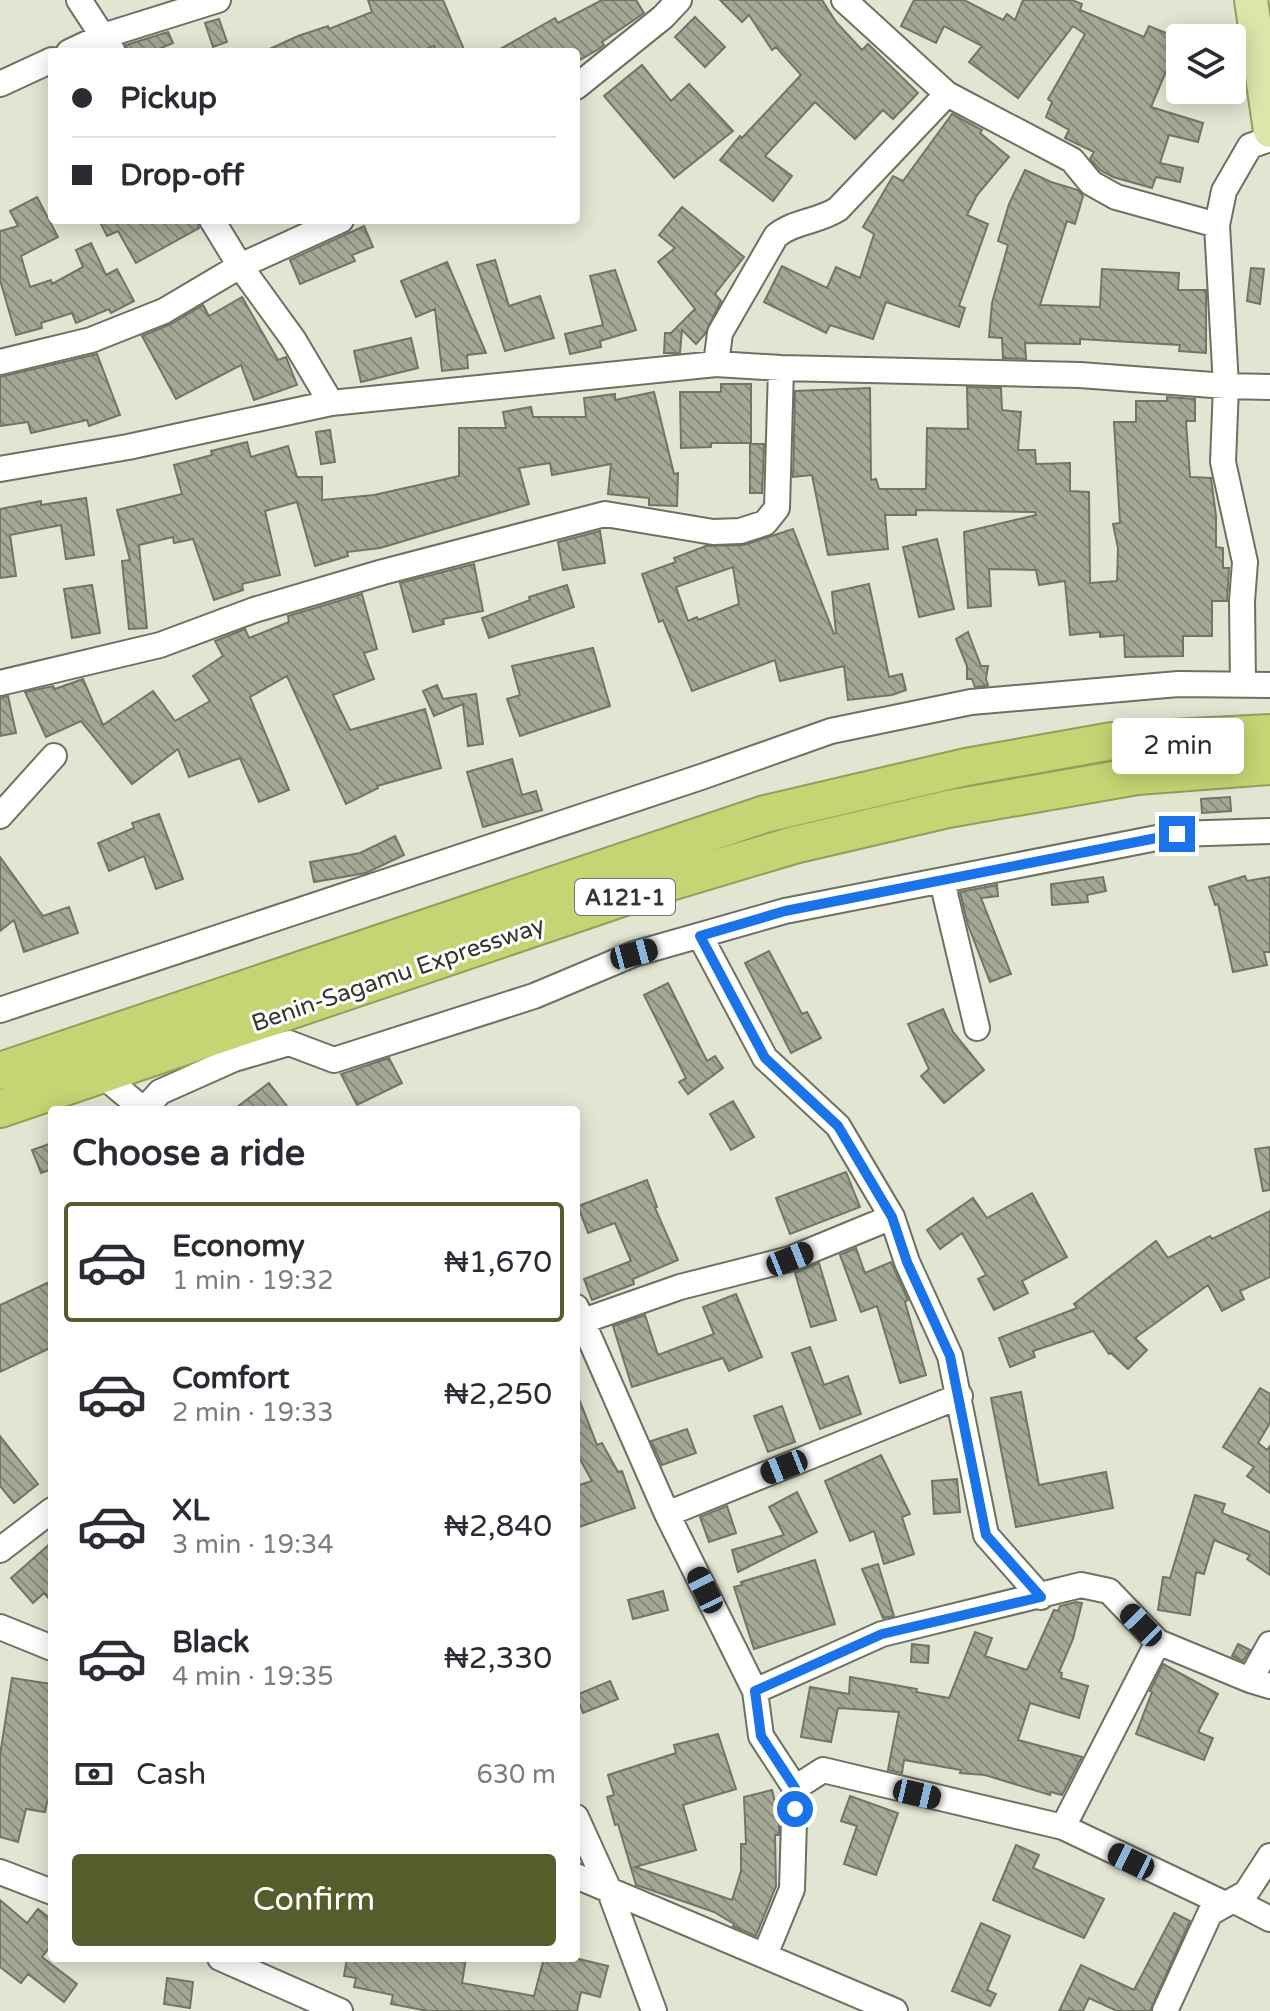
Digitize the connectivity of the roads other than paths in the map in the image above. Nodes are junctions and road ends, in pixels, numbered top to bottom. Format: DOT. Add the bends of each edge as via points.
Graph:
graph roads {
  1 [pos="79,0"];
  2 [pos="218,0"];
  3 [pos="679,0"];
  4 [pos="844,0"];
  5 [pos="1251,0"];
  6 [pos="108,44"];
  7 [pos="48,62"];
  8 [pos="0,84"];
  9 [pos="580,84"];
  10 [pos="947,94"];
  11 [pos="1270,131"];
  12 [pos="1270,139"];
  13 [pos="214,224"];
  14 [pos="332,224"];
  15 [pos="1217,225"];
  16 [pos="240,266"];
  17 [pos="0,362"];
  18 [pos="716,364"];
  19 [pos="781,368"];
  20 [pos="1226,386"];
  21 [pos="1270,387"];
  22 [pos="331,403"];
  23 [pos="0,469"];
  24 [pos="0,683"];
  25 [pos="1243,683"];
  26 [pos="1270,685"];
  27 [pos="1270,733"];
  28 [pos="54,756"];
  29 [pos="1270,766"];
  30 [pos="0,816"];
  31 [pos="1270,831"];
  32 [pos="942,881"];
  33 [pos="700,936"];
  34 [pos="0,1010"];
  35 [pos="977,1028"];
  36 [pos="0,1071"];
  37 [pos="102,1075"];
  38 [pos="139,1106"];
  39 [pos="148,1106"];
  40 [pos="0,1109"];
  41 [pos="892,1217"];
  42 [pos="580,1314"];
  43 [pos="580,1316"];
  44 [pos="960,1396"];
  45 [pos="48,1513"];
  46 [pos="667,1514"];
  47 [pos="0,1550"];
  48 [pos="1041,1597"];
  49 [pos="0,1627"];
  50 [pos="1158,1642"];
  51 [pos="1270,1644"];
  52 [pos="48,1646"];
  53 [pos="1260,1683"];
  54 [pos="755,1691"];
  55 [pos="795,1788"];
  56 [pos="580,1826"];
  57 [pos="1063,1827"];
  58 [pos="1270,1856"];
  59 [pos="0,1872"];
  60 [pos="580,1878"];
  61 [pos="48,1890"];
  62 [pos="610,1892"];
  63 [pos="1230,1902"];
  64 [pos="1270,1919"];
  65 [pos="765,1955"];
  66 [pos="229,1962"];
  67 [pos="340,2011"];
  68 [pos="654,2011"];
  69 [pos="895,2011"];
  70 [pos="1165,2011"];
  1 -- 6 [label="street"];
  2 -- 6 [label="street"];
  3 -- 9 [label="street"];
  4 -- 10 [label="street"];
  5 -- 11 [label="main road"];
  7 -- 8 [label="street"];
  10 -- 15 [label="street" via="1072,160 1091,183 1116,197"];
  10 -- 18 [label="street" via="838,209 776,236 720,333"];
  12 -- 15 [label="street" via="1250,146 1224,191"];
  13 -- 16 [label="street"];
  14 -- 16 [label="street"];
  15 -- 20 [label="street"];
  16 -- 17 [label="street" via="164,311 77,344"];
  16 -- 22 [label="street"];
  18 -- 19 [label="street"];
  18 -- 22 [label="street"];
  19 -- 20 [label="street" via="1080,375"];
  19 -- 24 [label="street" via="777,508 765,523 713,532 605,514 383,572 254,610 160,645"];
  20 -- 21 [label="street"];
  20 -- 25 [label="street" via="1223,462 1245,562"];
  22 -- 23 [label="street"];
  25 -- 26 [label="street"];
  25 -- 34 [label="street" via="971,702 831,731"];
  27 -- 36 [label="highway, Benin-Sagamu Expressway / A121-1" via="1112,741 966,767 765,814"];
  28 -- 30 [label="street"];
  29 -- 37 [label="highway, Benin-Sagamu Expressway / A121-1" via="1137,776 948,809 794,845"];
  31 -- 32 [label="street" via="1177,834"];
  32 -- 33 [label="street" via="785,911"];
  32 -- 35 [label="street"];
  33 -- 39 [label="street" via="634,954 534,996 334,1060 289,1043 234,1059 160,1092"];
  33 -- 41 [label="street" via="765,1058 838,1126"];
  37 -- 38 [label="street"];
  37 -- 40 [label="highway, Benin-Sagamu Expressway / A121-1"];
  41 -- 42 [label="street" via="790,1259"];
  41 -- 44 [label="street" via="950,1356"];
  43 -- 46 [label="street"];
  44 -- 46 [label="street"];
  44 -- 48 [label="street" via="986,1535"];
  45 -- 47 [label="street"];
  46 -- 54 [label="street"];
  48 -- 50 [label="street" via="1081,1585 1109,1591"];
  48 -- 54 [label="street" via="882,1634"];
  49 -- 52 [label="street"];
  50 -- 53 [label="street"];
  50 -- 57 [label="street"];
  51 -- 53 [label="street"];
  54 -- 55 [label="street" via="761,1736"];
  55 -- 57 [label="street" via="823,1770"];
  55 -- 65 [label="street" via="792,1889"];
  56 -- 62 [label="street"];
  57 -- 63 [label="street"];
  58 -- 63 [label="street" via="1246,1893"];
  59 -- 61 [label="street"];
  60 -- 62 [label="street"];
  62 -- 65 [label="street"];
  62 -- 68 [label="street"];
  63 -- 64 [label="street"];
  63 -- 70 [label="street" via="1210,1913"];
  65 -- 69 [label="street"];
  66 -- 67 [label="street"];
}
